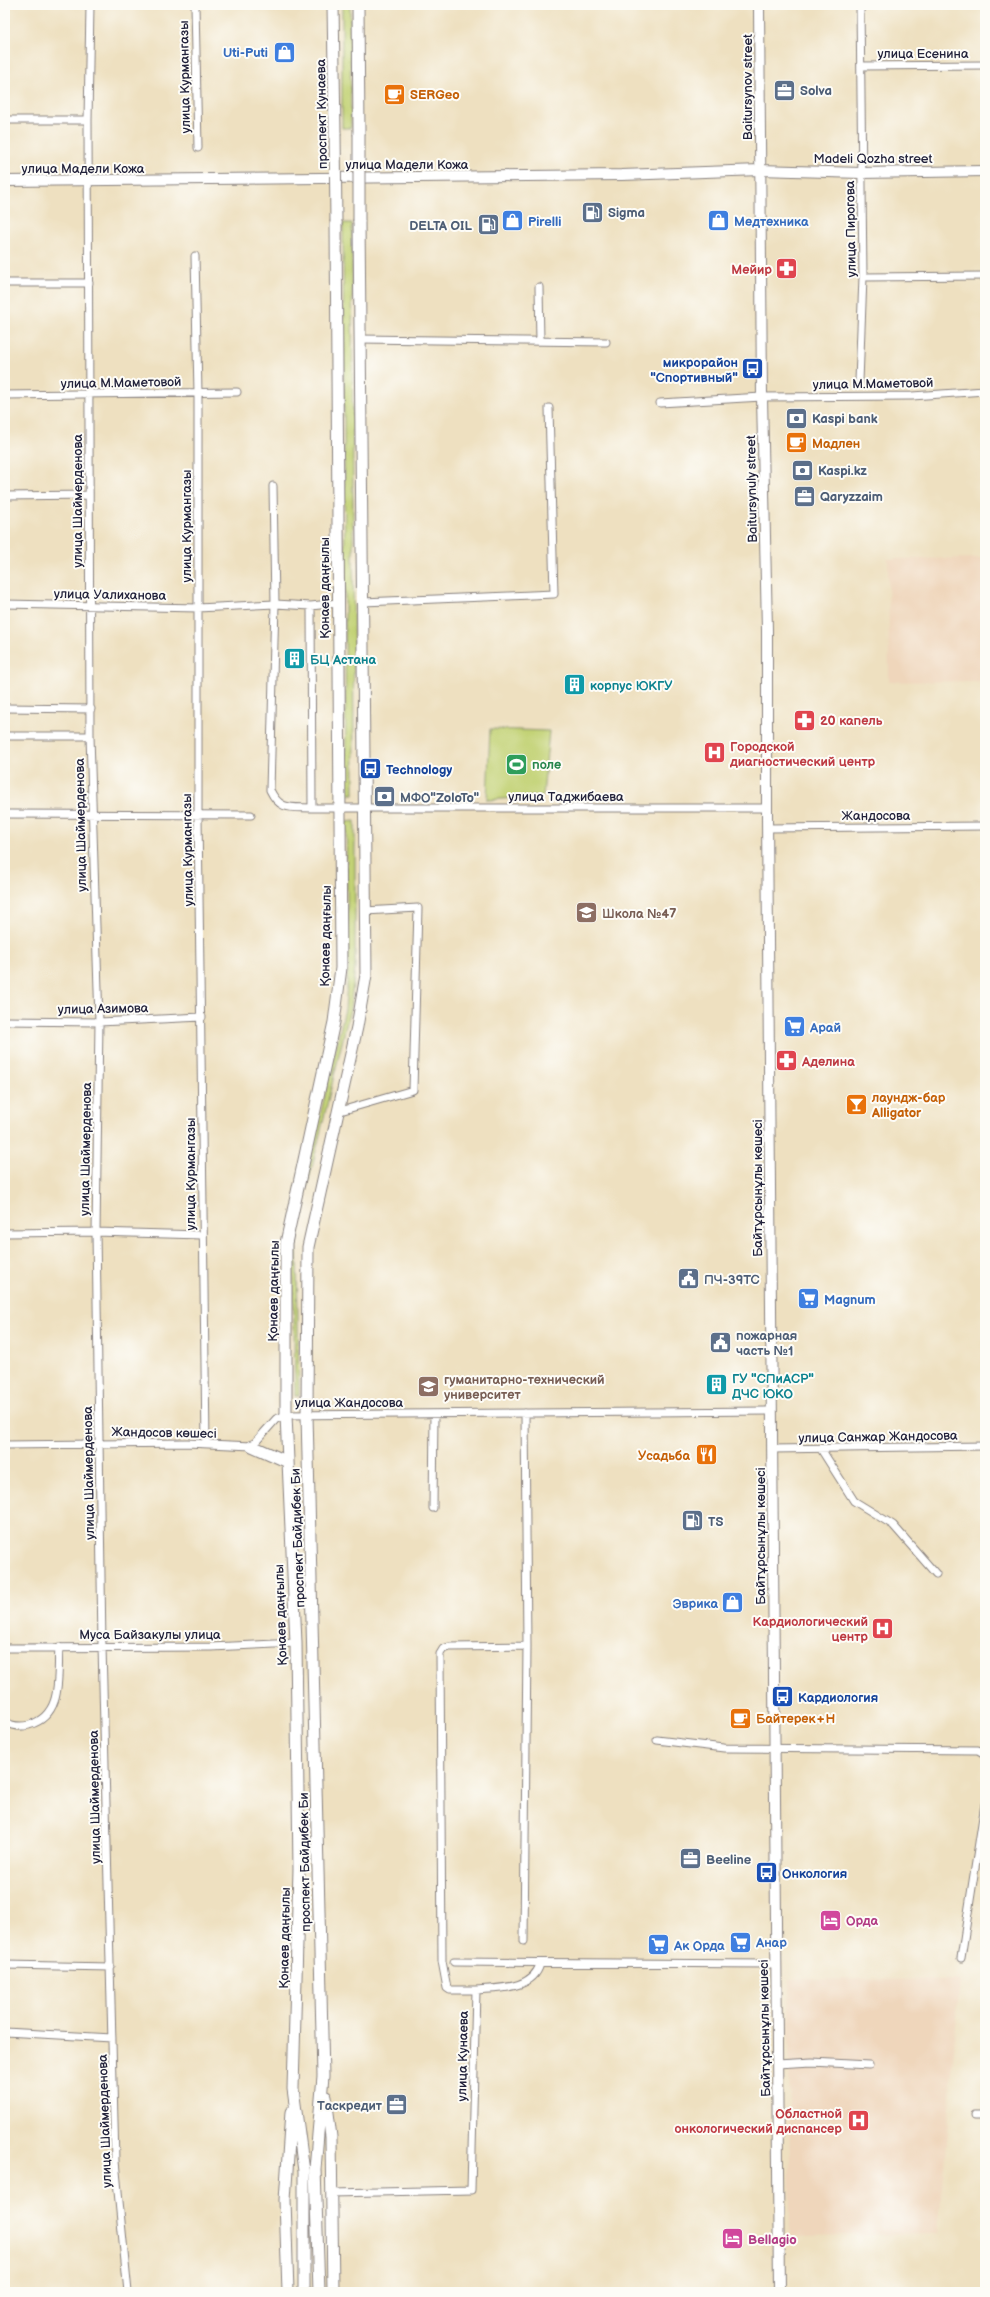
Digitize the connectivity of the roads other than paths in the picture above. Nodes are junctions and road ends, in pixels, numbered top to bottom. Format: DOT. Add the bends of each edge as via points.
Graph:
graph roads {
  1 [pos="90,5"];
  2 [pos="195,5"];
  3 [pos="334,5"];
  4 [pos="358,5"];
  5 [pos="759,5"];
  6 [pos="860,5"];
  7 [pos="985,65"];
  8 [pos="861,66"];
  9 [pos="5,120"];
  10 [pos="88,120"];
  11 [pos="198,148"];
  12 [pos="760,170"];
  13 [pos="985,171"];
  14 [pos="861,173"];
  15 [pos="5,181"];
  16 [pos="88,181"];
  17 [pos="336,222"];
  18 [pos="195,256"];
  19 [pos="985,276"];
  20 [pos="863,277"];
  21 [pos="5,283"];
  22 [pos="89,283"];
  23 [pos="539,286"];
  24 [pos="360,339"];
  25 [pos="540,341"];
  26 [pos="606,342"];
  27 [pos="859,381"];
  28 [pos="985,391"];
  29 [pos="237,392"];
  30 [pos="198,393"];
  31 [pos="5,395"];
  32 [pos="89,395"];
  33 [pos="762,397"];
  34 [pos="660,403"];
  35 [pos="549,408"];
  36 [pos="273,486"];
  37 [pos="90,495"];
  38 [pos="5,496"];
  39 [pos="363,602"];
  40 [pos="338,603"];
  41 [pos="5,604"];
  42 [pos="275,604"];
  43 [pos="90,605"];
  44 [pos="311,606"];
  45 [pos="198,608"];
  46 [pos="5,708"];
  47 [pos="92,709"];
  48 [pos="5,736"];
  49 [pos="90,736"];
  50 [pos="312,808"];
  51 [pos="366,808"];
  52 [pos="767,808"];
  53 [pos="339,810"];
  54 [pos="5,814"];
  55 [pos="91,815"];
  56 [pos="198,816"];
  57 [pos="252,816"];
  58 [pos="985,826"];
  59 [pos="768,828"];
  60 [pos="365,911"];
  61 [pos="202,1017"];
  62 [pos="5,1021"];
  63 [pos="98,1022"];
  64 [pos="337,1112"];
  65 [pos="96,1232"];
  66 [pos="5,1233"];
  67 [pos="202,1235"];
  68 [pos="772,1411"];
  69 [pos="525,1413"];
  70 [pos="286,1414"];
  71 [pos="434,1414"];
  72 [pos="307,1415"];
  73 [pos="100,1443"];
  74 [pos="206,1444"];
  75 [pos="5,1445"];
  76 [pos="252,1446"];
  77 [pos="985,1446"];
  78 [pos="772,1449"];
  79 [pos="821,1449"];
  80 [pos="288,1462"];
  81 [pos="434,1508"];
  82 [pos="936,1574"];
  83 [pos="296,1643"];
  84 [pos="102,1646"];
  85 [pos="527,1646"];
  86 [pos="59,1647"];
  87 [pos="5,1648"];
  88 [pos="5,1722"];
  89 [pos="658,1740"];
  90 [pos="774,1749"];
  91 [pos="985,1754"];
  92 [pos="985,1804"];
  93 [pos="524,1941"];
  94 [pos="961,1958"];
  95 [pos="454,1962"];
  96 [pos="776,1964"];
  97 [pos="5,1965"];
  98 [pos="539,1967"];
  99 [pos="110,1968"];
  100 [pos="476,1990"];
  101 [pos="5,2032"];
  102 [pos="112,2038"];
  103 [pos="777,2064"];
  104 [pos="869,2065"];
  105 [pos="323,2076"];
  106 [pos="293,2089"];
  107 [pos="975,2116"];
  108 [pos="985,2116"];
  109 [pos="332,2193"];
  110 [pos="128,2292"];
  111 [pos="288,2292"];
  112 [pos="304,2292"];
  113 [pos="319,2292"];
  114 [pos="333,2292"];
  115 [pos="779,2292"];
  1 -- 10 [label="street, улица Шаймерденова"];
  2 -- 11 [label="street, улица Курмангазы"];
  3 -- 17 [label="main road, проспект Кунаева, bridge"];
  4 -- 24 [label="main road, bridge"];
  5 -- 12 [label="main road, Baitursynov street"];
  6 -- 8 [label="street, улица Пирогова"];
  7 -- 8 [label="street, улица Есенина"];
  8 -- 14 [label="street, улица Пирогова"];
  9 -- 10 [label="street"];
  10 -- 16 [label="street, улица Шаймерденова"];
  12 -- 14 [label="main road, Madeli Qozha street"];
  12 -- 16 [label="main road, улица Мадели Кожа" via="622,175"];
  12 -- 33 [label="main road, Baitursynuly street"];
  13 -- 14 [label="main road, Madeli Qozha street"];
  14 -- 20 [label="street, улица Пирогова"];
  15 -- 16 [label="main road, улица Мадели Кожа"];
  16 -- 22 [label="street, улица Шаймерденова"];
  17 -- 40 [label="main road, Қонаев даңғылы"];
  18 -- 30 [label="street, улица Курмангазы"];
  19 -- 20 [label="street"];
  20 -- 27 [label="street, улица Пирогова"];
  21 -- 22 [label="street"];
  22 -- 32 [label="street, улица Шаймерденова"];
  23 -- 25 [label="street"];
  24 -- 25 [label="street"];
  24 -- 39 [label="main road"];
  25 -- 26 [label="street"];
  28 -- 33 [label="street, улица М.Маметовой" via="912,396"];
  29 -- 30 [label="street, улица М.Маметовой"];
  30 -- 32 [label="street, улица М.Маметовой"];
  30 -- 45 [label="street, улица Курмангазы"];
  31 -- 32 [label="street, улица М.Маметовой"];
  32 -- 37 [label="street, улица Шаймерденова"];
  33 -- 34 [label="street, улица М.Маметовой"];
  33 -- 52 [label="main road, Baitursynuly street" via="767,630"];
  35 -- 39 [label="street" via="554,594"];
  36 -- 42 [label="street, улица Таджибаева"];
  37 -- 38 [label="street"];
  37 -- 43 [label="street, улица Шаймерденова"];
  39 -- 51 [label="main road"];
  40 -- 44 [label="street, улица Уалиханова"];
  40 -- 53 [label="main road, Қонаев даңғылы"];
  41 -- 43 [label="street, улица Уалиханова"];
  42 -- 44 [label="street, улица Уалиханова"];
  42 -- 45 [label="street, улица Уалиханова"];
  42 -- 50 [label="street, улица Таджибаева" via="270,790 282,806"];
  43 -- 45 [label="street, улица Уалиханова"];
  43 -- 47 [label="street, улица Шаймерденова"];
  44 -- 50 [label="street"];
  45 -- 56 [label="street, улица Курмангазы"];
  46 -- 47 [label="street"];
  47 -- 49 [label="street, улица Шаймерденова"];
  48 -- 49 [label="street"];
  49 -- 55 [label="street, улица Шаймерденова"];
  50 -- 53 [label="street, улица Таджибаева"];
  51 -- 52 [label="street, улица Таджибаева"];
  51 -- 53 [label="street, улица Таджибаева"];
  51 -- 60 [label="main road"];
  52 -- 59 [label="main road, Baitursynuly street"];
  53 -- 70 [label="main road, Қонаев даңғылы" via="341,968 334,1022 286,1244"];
  54 -- 55 [label="street"];
  55 -- 56 [label="street"];
  55 -- 63 [label="street, улица Шаймерденова"];
  56 -- 57 [label="street"];
  56 -- 61 [label="street, улица Курмангазы"];
  58 -- 59 [label="street, Жандосова"];
  59 -- 68 [label="main road, Байтұрсынұлы көшесі"];
  60 -- 64 [label="main road" via="366,975"];
  60 -- 64 [label="street" via="418,908 412,1090"];
  61 -- 63 [label="street, улица Азимова"];
  61 -- 67 [label="street, улица Курмангазы"];
  62 -- 63 [label="street, улица Азимова"];
  63 -- 65 [label="street, улица Шаймерденова"];
  64 -- 72 [label="main road" via="308,1246"];
  65 -- 66 [label="street"];
  65 -- 67 [label="street"];
  65 -- 73 [label="street, улица Шаймерденова"];
  67 -- 74 [label="street, улица Курмангазы"];
  68 -- 69 [label="street, улица Жандосова"];
  68 -- 78 [label="main road, Байтұрсынұлы көшесі"];
  69 -- 71 [label="street, улица Жандосова"];
  69 -- 85 [label="street"];
  70 -- 72 [label="street, улица Жандосова"];
  70 -- 76 [label="street" via="276,1419"];
  70 -- 80 [label="main road, Қонаев даңғылы"];
  71 -- 72 [label="street, улица Жандосова"];
  71 -- 81 [label="street"];
  72 -- 105 [label="main road, проспект Байдибек Би"];
  73 -- 74 [label="street, Жандосов көшесі"];
  73 -- 75 [label="street, Жандосов көшесі"];
  73 -- 84 [label="street, улица Шаймерденова"];
  74 -- 76 [label="street, Жандосов көшесі"];
  76 -- 80 [label="main road"];
  77 -- 79 [label="street, улица Санжар Жандосова"];
  78 -- 79 [label="street, улица Санжар Жандосова"];
  78 -- 90 [label="main road, Байтұрсынұлы көшесі"];
  79 -- 82 [label="street" via="854,1501 893,1525"];
  80 -- 83 [label="main road, Қонаев даңғылы"];
  83 -- 84 [label="street, Муса Байзакулы улица" via="211,1647"];
  83 -- 106 [label="main road, Қонаев даңғылы" via="299,1869"];
  84 -- 86 [label="street, Муса Байзакулы улица"];
  84 -- 99 [label="street, улица Шаймерденова"];
  85 -- 93 [label="street"];
  85 -- 100 [label="street" via="449,1647 443,1649 440,1654 442,1961 447,1988"];
  86 -- 87 [label="street, Муса Байзакулы улица"];
  86 -- 88 [label="street" via="55,1705 50,1712 42,1719 25,1726"];
  89 -- 90 [label="street" via="724,1748"];
  90 -- 91 [label="street" via="978,1750"];
  90 -- 96 [label="main road, Байтұрсынұлы көшесі"];
  92 -- 94 [label="street"];
  95 -- 98 [label="street"];
  96 -- 98 [label="street"];
  96 -- 103 [label="main road, Байтұрсынұлы көшесі"];
  97 -- 99 [label="street"];
  98 -- 100 [label="street" via="530,1978 513,1987"];
  99 -- 102 [label="street, улица Шаймерденова"];
  100 -- 109 [label="street, улица Кунаева" via="471,2190"];
  101 -- 102 [label="street"];
  102 -- 110 [label="street, улица Шаймерденова" via="115,2161"];
  103 -- 104 [label="street" via="812,2062"];
  103 -- 115 [label="main road, Байтұрсынұлы көшесі"];
  105 -- 109 [label="main road" via="331,2138"];
  105 -- 113 [label="main road, проспект Байдибек Би" via="316,2169"];
  106 -- 111 [label="main road" via="285,2200"];
  106 -- 112 [label="main road, Қонаев даңғылы" via="304,2171"];
  107 -- 108 [label="street"];
  109 -- 114 [label="main road"];
}
